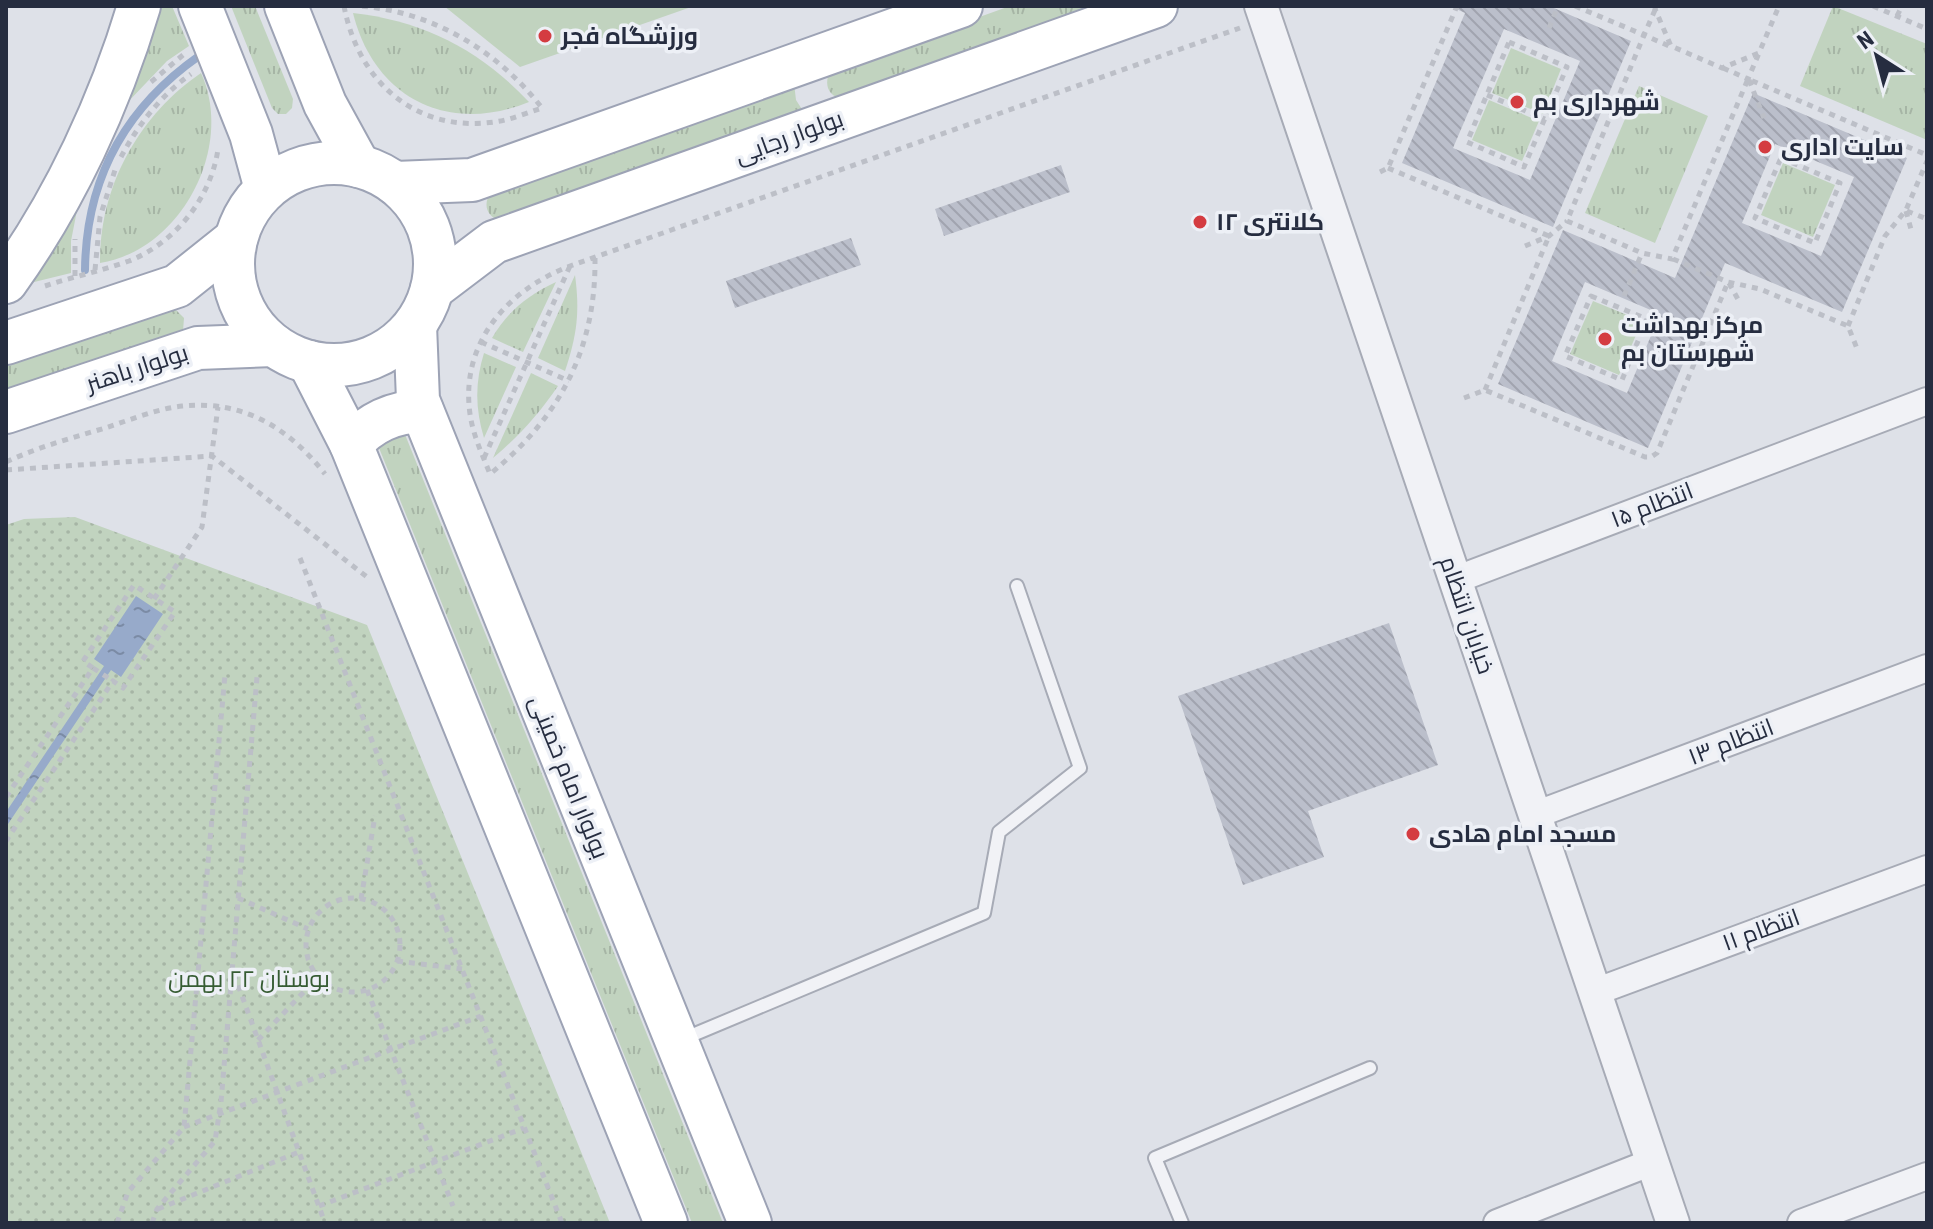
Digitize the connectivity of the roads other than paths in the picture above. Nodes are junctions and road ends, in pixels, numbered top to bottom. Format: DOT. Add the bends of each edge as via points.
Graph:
graph roads {
  1 [pos="139,6"];
  2 [pos="200,6"];
  3 [pos="286,6"];
  4 [pos="961,6"];
  5 [pos="1156,6"];
  6 [pos="1264,12"];
  7 [pos="831,52"];
  8 [pos="853,114"];
  9 [pos="377,174"];
  10 [pos="266,189"];
  11 [pos="236,239"];
  12 [pos="6,282"];
  13 [pos="424,307"];
  14 [pos="6,343"];
  15 [pos="291,354"];
  16 [pos="1927,401"];
  17 [pos="422,411"];
  18 [pos="6,412"];
  19 [pos="351,444"];
  20 [pos="1455,580"];
  21 [pos="1017,586"];
  22 [pos="1927,668"];
  23 [pos="1535,815"];
  24 [pos="1927,869"];
  25 [pos="1595,992"];
  26 [pos="677,1042"];
  27 [pos="1370,1068"];
  28 [pos="1652,1162"];
  29 [pos="1927,1176"];
  30 [pos="666,1223"];
  31 [pos="750,1223"];
  32 [pos="1182,1223"];
  33 [pos="1497,1223"];
  34 [pos="1673,1223"];
  35 [pos="1801,1223"];
  1 -- 12 [label="main road" via="94,127"];
  2 -- 10 [label="main road" via="251,134"];
  3 -- 9 [label="main road" via="325,104"];
  4 -- 7 [label="main road" via="897,22"];
  5 -- 8 [label="main road, بولوار رجایی"];
  6 -- 20 [label="street, خیابان انتظام"];
  7 -- 8 [label="main road" via="813,69 812,94 829,113"];
  7 -- 9 [label="main road" via="472,180"];
  8 -- 13 [label="main road, بولوار رجایی" via="494,242"];
  9 -- 10 [label="main road" via="340,163 310,166"];
  9 -- 13 [label="main road" via="422,212 430,230 435,250"];
  10 -- 11 [label="main road"];
  11 -- 14 [label="main road" via="177,286"];
  11 -- 15 [label="main road" via="238,298 258,332"];
  13 -- 15 [label="main road" via="386,351 368,359 348,364"];
  13 -- 17 [label="main road, بولوار امام خمینی" via="418,400"];
  15 -- 18 [label="main road, بولوار باهنر" via="198,348"];
  15 -- 19 [label="main road"];
  16 -- 20 [label="street, انتظام ۱۵"];
  17 -- 19 [label="main road" via="381,420"];
  17 -- 26 [label="main road, بولوار امام خمینی"];
  19 -- 30 [label="main road"];
  20 -- 23 [label="street, خیابان انتظام"];
  21 -- 26 [label="lane" via="1080,768 999,832 984,913"];
  22 -- 23 [label="street, انتظام ۱۳"];
  23 -- 25 [label="street, خیابان انتظام"];
  24 -- 25 [label="street, انتظام ۱۱"];
  25 -- 28 [label="street, خیابان انتظام"];
  26 -- 31 [label="main road, بولوار امام خمینی"];
  27 -- 32 [label="lane" via="1155,1158"];
  28 -- 33 [label="street"];
  28 -- 34 [label="street, خیابان انتظام"];
  29 -- 35 [label="street"];
}
